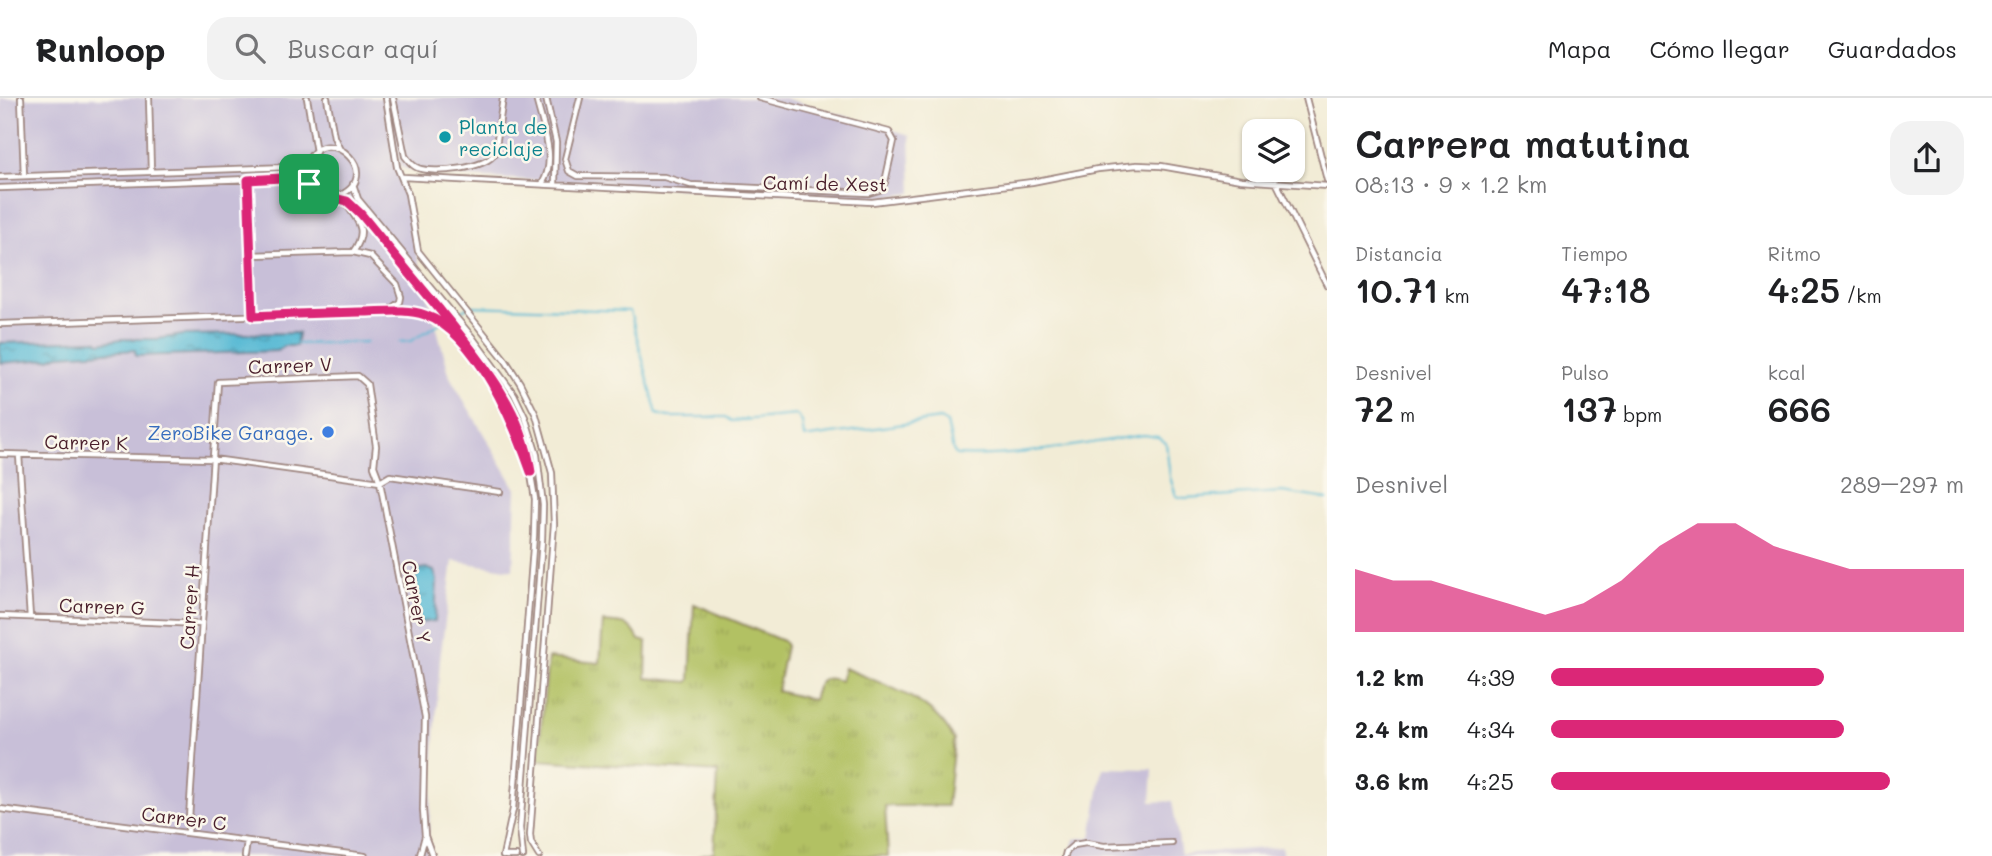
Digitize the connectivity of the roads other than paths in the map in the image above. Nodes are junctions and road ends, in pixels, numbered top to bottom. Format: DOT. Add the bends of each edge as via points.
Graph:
graph roads {
  1 [pos="22,98"];
  2 [pos="149,98"];
  3 [pos="307,98"];
  4 [pos="327,98"];
  5 [pos="386,98"];
  6 [pos="393,98"];
  7 [pos="503,98"];
  8 [pos="536,98"];
  9 [pos="546,98"];
  10 [pos="580,98"];
  11 [pos="760,98"];
  12 [pos="1306,98"];
  13 [pos="340,149"];
  14 [pos="316,152"];
  15 [pos="310,158"];
  16 [pos="151,172"];
  17 [pos="24,176"];
  18 [pos="0,177"];
  19 [pos="403,177"];
  20 [pos="248,180"];
  21 [pos="1242,180"];
  22 [pos="1327,180"];
  23 [pos="1276,182"];
  24 [pos="309,184"];
  25 [pos="353,184"];
  26 [pos="542,184"];
  27 [pos="555,185"];
  28 [pos="1327,186"];
  29 [pos="0,188"];
  30 [pos="336,197"];
  31 [pos="343,199"];
  32 [pos="353,253"];
  33 [pos="251,255"];
  34 [pos="1327,285"];
  35 [pos="387,311"];
  36 [pos="253,316"];
  37 [pos="0,324"];
  38 [pos="362,377"];
  39 [pos="218,382"];
  40 [pos="0,454"];
  41 [pos="19,455"];
  42 [pos="213,459"];
  43 [pos="531,472"];
  44 [pos="380,482"];
  45 [pos="500,492"];
  46 [pos="0,616"];
  47 [pos="30,617"];
  48 [pos="202,624"];
  49 [pos="0,808"];
  50 [pos="188,833"];
  51 [pos="425,836"];
  52 [pos="247,841"];
  53 [pos="1172,843"];
  54 [pos="245,856"];
  55 [pos="362,856"];
  56 [pos="419,856"];
  57 [pos="432,856"];
  58 [pos="504,856"];
  59 [pos="516,856"];
  60 [pos="523,856"];
  61 [pos="539,856"];
  62 [pos="1065,856"];
  1 -- 17 [label="street"];
  2 -- 16 [label="street"];
  3 -- 14 [label="street"];
  4 -- 13 [label="street"];
  5 -- 19 [label="street" via="397,167"];
  6 -- 7 [label="street" via="405,156 419,169 432,170 492,159"];
  8 -- 26 [label="street" via="549,161"];
  9 -- 27 [label="street" via="556,142"];
  10 -- 11 [label="street" via="565,159 569,171 578,176 664,177 691,186 869,193 884,186 894,146 888,132"];
  12 -- 22 [label="street"];
  13 -- 14 [label="street" via="326,147"];
  13 -- 25 [label="street" via="355,163"];
  14 -- 15 [label="street"];
  15 -- 16 [label="street" via="290,167"];
  15 -- 24 [label="street"];
  16 -- 17 [label="street"];
  17 -- 18 [label="street"];
  19 -- 26 [label="street, Camí de Xest"];
  19 -- 61 [label="street" via="418,251 520,383 536,415 552,473 554,524 530,835"];
  20 -- 24 [label="street" via="281,178"];
  20 -- 29 [label="street"];
  20 -- 33 [label="street"];
  21 -- 27 [label="street, Camí de Xest" via="1137,165 872,202"];
  23 -- 28 [label="street, Camí de Xest"];
  23 -- 34 [label="street"];
  24 -- 30 [label="street" via="318,194"];
  25 -- 30 [label="street"];
  25 -- 60 [label="street" via="365,208 497,368 525,417 537,455 542,540 520,828"];
  26 -- 27 [label="street, Camí de Xest"];
  30 -- 31 [label="street"];
  31 -- 32 [label="street" via="362,231"];
  31 -- 43 [label="street" via="361,214 494,379 524,439"];
  32 -- 33 [label="street"];
  32 -- 35 [label="street" via="370,256 397,285 400,302"];
  33 -- 36 [label="street"];
  35 -- 36 [label="street"];
  35 -- 43 [label="street" via="413,312 448,328 497,391"];
  36 -- 37 [label="street"];
  38 -- 39 [label="street, Carrer V"];
  38 -- 44 [label="street, Carrer Y" via="367,384 376,446 374,466"];
  39 -- 42 [label="street, Carrer H"];
  40 -- 41 [label="street, Carrer K"];
  41 -- 42 [label="street, Carrer K"];
  41 -- 47 [label="street"];
  42 -- 44 [label="street, Carrer K"];
  42 -- 48 [label="street, Carrer H"];
  43 -- 58 [label="street" via="533,547 513,809"];
  44 -- 45 [label="street, Carrer K" via="390,476"];
  44 -- 51 [label="street, Carrer Y" via="425,717"];
  46 -- 47 [label="street, Carrer G"];
  47 -- 48 [label="street, Carrer G"];
  48 -- 50 [label="street, Carrer H"];
  49 -- 50 [label="street, Carrer C"];
  50 -- 52 [label="street, Carrer C"];
  51 -- 56 [label="street, Carrer Y"];
  51 -- 57 [label="street, Carrer Y"];
  52 -- 54 [label="street"];
  52 -- 55 [label="street, Carrer C"];
  53 -- 62 [label="street" via="1086,843 1074,845"];
  56 -- 57 [label="street"];
  58 -- 59 [label="street"];
}
